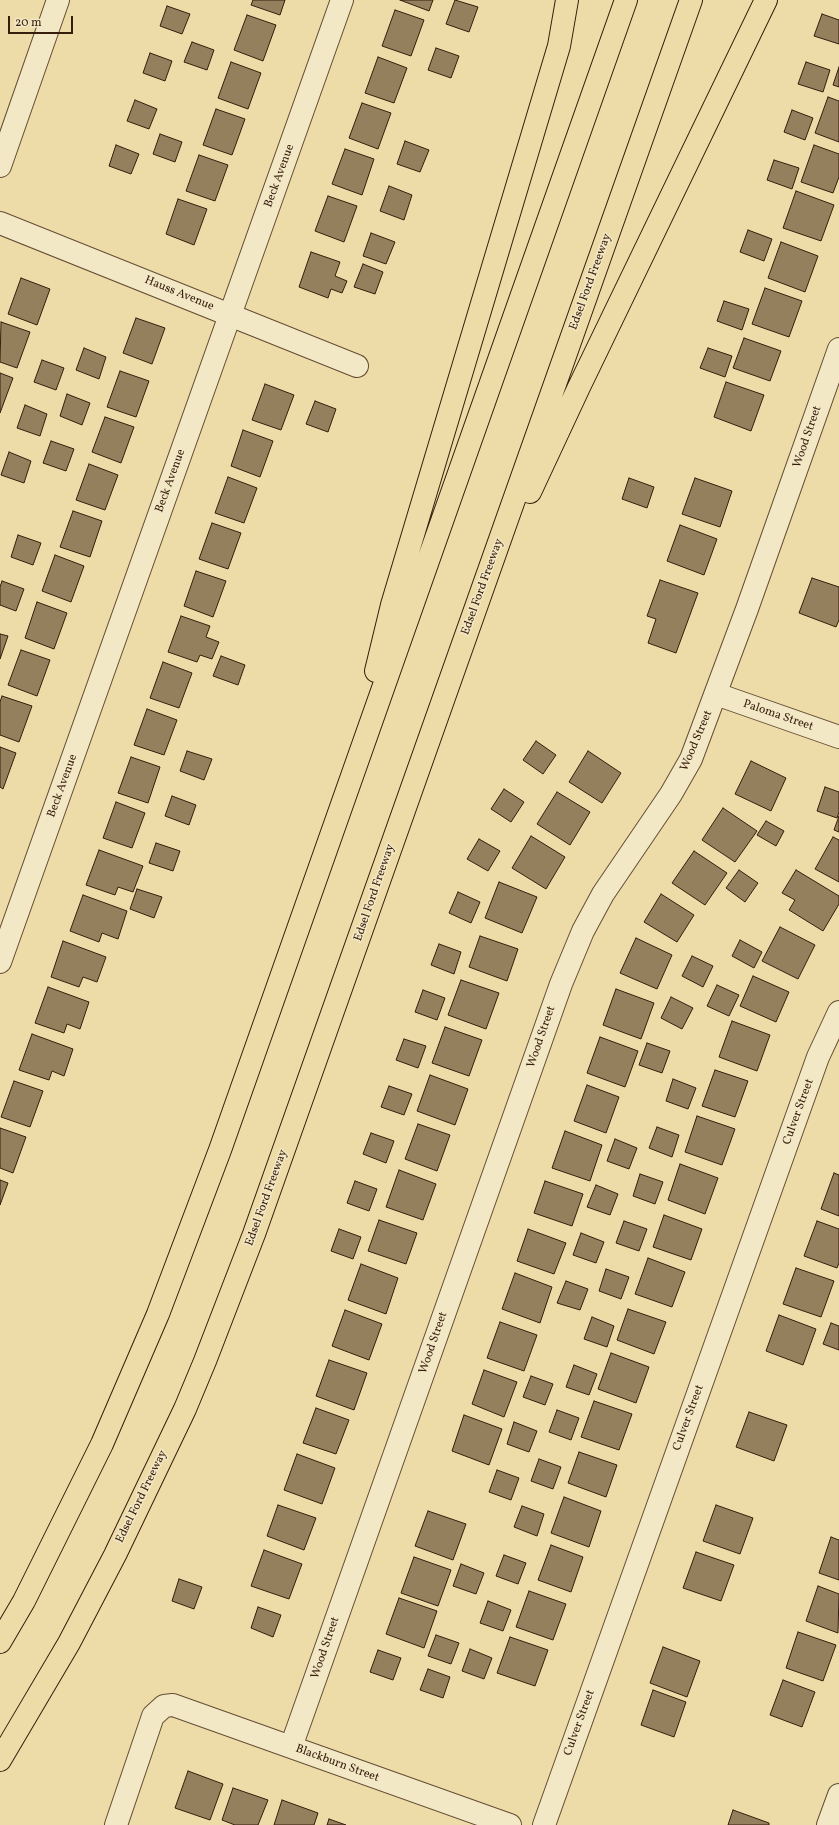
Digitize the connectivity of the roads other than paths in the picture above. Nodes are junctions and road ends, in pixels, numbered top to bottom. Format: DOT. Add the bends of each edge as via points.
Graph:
graph roads {
  1 [pos="58,0"];
  2 [pos="342,0"];
  3 [pos="567,0"];
  4 [pos="626,0"];
  5 [pos="691,0"];
  6 [pos="766,0"];
  7 [pos="0,166"];
  8 [pos="0,223"];
  9 [pos="231,315"];
  10 [pos="839,349"];
  11 [pos="357,366"];
  12 [pos="458,658"];
  13 [pos="716,694"];
  14 [pos="839,737"];
  15 [pos="342,804"];
  16 [pos="0,962"];
  17 [pos="839,1012"];
  18 [pos="0,1642"];
  19 [pos="291,1747"];
  20 [pos="0,1760"];
  21 [pos="839,1795"];
  22 [pos="116,1825"];
  23 [pos="510,1825"];
  24 [pos="544,1825"];
  25 [pos="828,1825"];
  1 -- 7 [label="street"];
  2 -- 9 [label="street, Beck Avenue"];
  3 -- 15 [label="highway" via="559,46 392,605"];
  4 -- 15 [label="highway"];
  5 -- 12 [label="highway, Edsel Ford Freeway"];
  6 -- 12 [label="highway" via="535,481"];
  8 -- 9 [label="street, Hauss Avenue"];
  9 -- 11 [label="street, Hauss Avenue"];
  9 -- 16 [label="street, Beck Avenue"];
  10 -- 13 [label="street, Wood Street"];
  12 -- 20 [label="highway, Edsel Ford Freeway" via="254,1234 185,1409 115,1555 69,1643"];
  13 -- 14 [label="street, Paloma Street"];
  13 -- 19 [label="street, Wood Street" via="691,759 672,794 603,894 583,931 561,984"];
  15 -- 18 [label="highway" via="220,1150 158,1314 102,1444 24,1601"];
  17 -- 24 [label="street, Culver Street" via="811,1078"];
  19 -- 22 [label="street, Blackburn Street" via="173,1705 164,1706 153,1716"];
  19 -- 23 [label="street, Blackburn Street"];
  21 -- 25 [label="street"];
}
